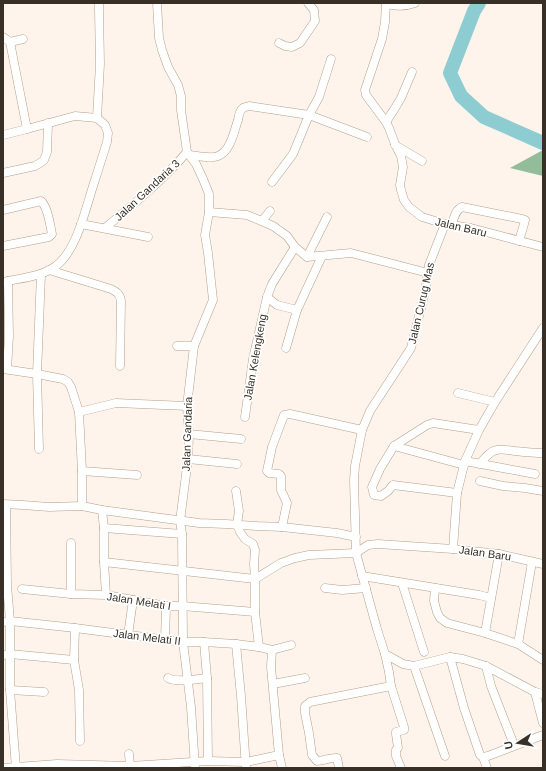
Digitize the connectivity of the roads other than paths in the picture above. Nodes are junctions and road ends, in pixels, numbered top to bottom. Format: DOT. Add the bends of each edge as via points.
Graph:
graph roads {
  1 [pos="99,3"];
  2 [pos="157,3"];
  3 [pos="308,3"];
  4 [pos="415,3"];
  5 [pos="386,4"];
  6 [pos="23,39"];
  7 [pos="6,40"];
  8 [pos="279,43"];
  9 [pos="331,59"];
  10 [pos="412,72"];
  11 [pos="309,115"];
  12 [pos="97,118"];
  13 [pos="388,119"];
  14 [pos="48,123"];
  15 [pos="27,128"];
  16 [pos="3,135"];
  17 [pos="367,137"];
  18 [pos="395,144"];
  19 [pos="189,153"];
  20 [pos="422,161"];
  21 [pos="3,173"];
  22 [pos="272,182"];
  23 [pos="3,210"];
  24 [pos="270,211"];
  25 [pos="209,212"];
  26 [pos="327,217"];
  27 [pos="262,221"];
  28 [pos="81,224"];
  29 [pos="448,225"];
  30 [pos="106,228"];
  31 [pos="148,237"];
  32 [pos="519,240"];
  33 [pos="3,246"];
  34 [pos="295,247"];
  35 [pos="543,247"];
  36 [pos="322,256"];
  37 [pos="307,257"];
  38 [pos="49,270"];
  39 [pos="428,273"];
  40 [pos="40,274"];
  41 [pos="5,281"];
  42 [pos="267,297"];
  43 [pos="297,310"];
  44 [pos="543,328"];
  45 [pos="177,346"];
  46 [pos="194,346"];
  47 [pos="286,348"];
  48 [pos="120,366"];
  49 [pos="5,369"];
  50 [pos="37,374"];
  51 [pos="458,393"];
  52 [pos="495,402"];
  53 [pos="187,406"];
  54 [pos="79,412"];
  55 [pos="244,418"];
  56 [pos="362,430"];
  57 [pos="479,430"];
  58 [pos="189,434"];
  59 [pos="241,439"];
  60 [pos="394,446"];
  61 [pos="39,449"];
  62 [pos="543,453"];
  63 [pos="188,459"];
  64 [pos="465,463"];
  65 [pos="237,464"];
  66 [pos="480,464"];
  67 [pos="82,471"];
  68 [pos="535,474"];
  69 [pos="137,475"];
  70 [pos="480,481"];
  71 [pos="236,491"];
  72 [pos="543,491"];
  73 [pos="457,493"];
  74 [pos="5,504"];
  75 [pos="82,506"];
  76 [pos="102,510"];
  77 [pos="180,521"];
  78 [pos="237,524"];
  79 [pos="282,527"];
  80 [pos="104,528"];
  81 [pos="182,534"];
  82 [pos="356,537"];
  83 [pos="71,543"];
  84 [pos="453,549"];
  85 [pos="356,553"];
  86 [pos="499,554"];
  87 [pos="104,562"];
  88 [pos="532,562"];
  89 [pos="543,564"];
  90 [pos="182,571"];
  91 [pos="362,576"];
  92 [pos="255,579"];
  93 [pos="402,583"];
  94 [pos="325,588"];
  95 [pos="366,588"];
  96 [pos="435,588"];
  97 [pos="22,589"];
  98 [pos="71,594"];
  99 [pos="106,595"];
  100 [pos="491,598"];
  101 [pos="133,600"];
  102 [pos="166,606"];
  103 [pos="182,606"];
  104 [pos="255,612"];
  105 [pos="6,621"];
  106 [pos="76,628"];
  107 [pos="485,633"];
  108 [pos="128,635"];
  109 [pos="165,640"];
  110 [pos="183,642"];
  111 [pos="204,642"];
  112 [pos="236,644"];
  113 [pos="518,644"];
  114 [pos="291,645"];
  115 [pos="259,647"];
  116 [pos="272,650"];
  117 [pos="424,652"];
  118 [pos="385,654"];
  119 [pos="7,655"];
  120 [pos="450,657"];
  121 [pos="74,660"];
  122 [pos="543,660"];
  123 [pos="414,666"];
  124 [pos="486,666"];
  125 [pos="6,670"];
  126 [pos="168,678"];
  127 [pos="207,678"];
  128 [pos="305,678"];
  129 [pos="187,680"];
  130 [pos="273,684"];
  131 [pos="390,686"];
  132 [pos="10,690"];
  133 [pos="44,692"];
  134 [pos="539,693"];
  135 [pos="543,723"];
  136 [pos="543,735"];
  137 [pos="80,741"];
  138 [pos="514,745"];
  139 [pos="129,754"];
  140 [pos="279,755"];
  141 [pos="445,756"];
  142 [pos="483,757"];
  143 [pos="208,761"];
  144 [pos="195,765"];
  145 [pos="246,765"];
  146 [pos="16,767"];
  147 [pos="130,767"];
  148 [pos="3,768"];
  149 [pos="282,768"];
  150 [pos="339,768"];
  151 [pos="401,768"];
  152 [pos="487,768"];
  1 -- 12 [label="street" via="100,64"];
  2 -- 19 [label="street, Jalan Gandaria" via="159,38 168,68 181,96"];
  3 -- 8 [label="street" via="314,10 315,21 300,43 292,47"];
  4 -- 5 [label="street" via="408,6"];
  5 -- 13 [label="street, Jalan Baru" via="382,39 365,90 366,95"];
  6 -- 7 [label="street"];
  7 -- 15 [label="street"];
  9 -- 11 [label="street" via="319,96"];
  10 -- 13 [label="street" via="401,98"];
  11 -- 17 [label="street"];
  11 -- 19 [label="street" via="249,106 242,109 231,140 222,154 213,157"];
  11 -- 22 [label="street" via="293,154"];
  12 -- 14 [label="street" via="74,116"];
  12 -- 28 [label="street" via="105,125 108,133 107,142"];
  13 -- 18 [label="street, Jalan Baru"];
  14 -- 15 [label="street"];
  14 -- 21 [label="street" via="47,152 44,160 35,166"];
  15 -- 16 [label="street"];
  18 -- 20 [label="street"];
  18 -- 29 [label="street, Jalan Baru" via="403,167 400,185 404,200 422,217"];
  19 -- 25 [label="street, Jalan Gandaria" via="209,194"];
  19 -- 30 [label="street, Jalan Gandaria 3"];
  23 -- 33 [label="street" via="41,202 46,209 52,234"];
  24 -- 27 [label="street"];
  25 -- 27 [label="street" via="247,215"];
  25 -- 46 [label="street, Jalan Gandaria" via="206,234 213,300"];
  26 -- 37 [label="street"];
  27 -- 34 [label="street" via="287,236"];
  28 -- 30 [label="street"];
  28 -- 38 [label="street" via="64,258"];
  29 -- 32 [label="street, Jalan Baru"];
  29 -- 32 [label="street, Jalan Curug Mas" via="462,207 522,219 525,220"];
  29 -- 39 [label="street, Jalan Curug Mas" via="429,265"];
  30 -- 31 [label="street"];
  32 -- 35 [label="street, Jalan Baru"];
  34 -- 37 [label="street"];
  34 -- 42 [label="street, Jalan Kelengkeng"];
  36 -- 37 [label="street"];
  36 -- 39 [label="street" via="351,253"];
  36 -- 43 [label="street"];
  38 -- 40 [label="street"];
  38 -- 48 [label="street" via="118,293 122,301"];
  39 -- 56 [label="street, Jalan Curug Mas" via="411,348 370,411"];
  40 -- 41 [label="street"];
  40 -- 50 [label="street"];
  41 -- 49 [label="street" via="9,336"];
  42 -- 43 [label="street, Jalan Kelengkeng" via="277,305"];
  42 -- 55 [label="street, Jalan Kelengkeng" via="253,359"];
  43 -- 47 [label="street"];
  44 -- 52 [label="street, Jalan Baru"];
  45 -- 46 [label="street"];
  46 -- 53 [label="street, Jalan Gandaria"];
  49 -- 50 [label="street"];
  50 -- 54 [label="street" via="68,382"];
  50 -- 61 [label="street"];
  51 -- 52 [label="street"];
  52 -- 57 [label="street, Jalan Baru"];
  53 -- 54 [label="street" via="116,403"];
  53 -- 58 [label="street, Jalan Gandaria"];
  54 -- 67 [label="street"];
  56 -- 79 [label="street" via="290,414 284,415 272,447 267,471 281,476 281,490 287,503"];
  56 -- 82 [label="street, Jalan Curug Mas" via="354,480"];
  57 -- 60 [label="street" via="433,423"];
  57 -- 64 [label="street, Jalan Baru"];
  58 -- 59 [label="street"];
  58 -- 63 [label="street, Jalan Gandaria"];
  60 -- 64 [label="street"];
  60 -- 73 [label="street" via="372,487 374,495 381,496 393,484"];
  62 -- 66 [label="street" via="498,449 487,455"];
  63 -- 65 [label="street"];
  63 -- 77 [label="street, Jalan Gandaria"];
  64 -- 66 [label="street"];
  64 -- 73 [label="street, Jalan Baru"];
  66 -- 68 [label="street"];
  67 -- 69 [label="street"];
  67 -- 75 [label="street"];
  70 -- 72 [label="street"];
  71 -- 78 [label="street" via="239,510"];
  73 -- 84 [label="street, Jalan Baru"];
  74 -- 75 [label="street"];
  74 -- 105 [label="street"];
  75 -- 76 [label="street"];
  76 -- 77 [label="street"];
  76 -- 80 [label="street"];
  77 -- 78 [label="street"];
  77 -- 81 [label="street, Jalan Gandaria"];
  78 -- 79 [label="street"];
  78 -- 92 [label="street" via="240,532 253,544 255,550"];
  79 -- 82 [label="street"];
  80 -- 81 [label="street"];
  80 -- 87 [label="street"];
  81 -- 90 [label="street, Jalan Gandaria"];
  82 -- 85 [label="street, Jalan Curug Mas"];
  83 -- 98 [label="street"];
  84 -- 85 [label="street" via="378,544 368,545"];
  84 -- 86 [label="street, Jalan Baru"];
  85 -- 91 [label="street, Jalan Curug Mas"];
  85 -- 92 [label="street" via="295,558 281,563"];
  86 -- 88 [label="street, Jalan Baru"];
  86 -- 100 [label="street"];
  87 -- 90 [label="street"];
  87 -- 99 [label="street"];
  88 -- 89 [label="street, Jalan Baru"];
  88 -- 113 [label="street"];
  90 -- 92 [label="street"];
  90 -- 103 [label="street, Jalan Gandaria"];
  91 -- 93 [label="street"];
  91 -- 95 [label="street, Jalan Curug Mas"];
  92 -- 104 [label="street"];
  93 -- 96 [label="street"];
  93 -- 117 [label="street"];
  94 -- 95 [label="street"];
  95 -- 118 [label="street, Jalan Curug Mas"];
  96 -- 100 [label="street"];
  96 -- 107 [label="street" via="434,602 440,618 447,623"];
  97 -- 98 [label="street, Jalan Melati I"];
  98 -- 99 [label="street, Jalan Melati I"];
  99 -- 101 [label="street, Jalan Melati I"];
  100 -- 107 [label="street"];
  101 -- 102 [label="street, Jalan Melati I"];
  101 -- 108 [label="street"];
  102 -- 103 [label="street, Jalan Melati I"];
  102 -- 109 [label="street"];
  103 -- 104 [label="street, Jalan Melati I"];
  103 -- 110 [label="street, Jalan Gandaria"];
  104 -- 115 [label="street"];
  105 -- 106 [label="street, Jalan Melati II"];
  105 -- 119 [label="street"];
  106 -- 108 [label="street, Jalan Melati II"];
  106 -- 121 [label="street"];
  107 -- 113 [label="street"];
  108 -- 109 [label="street, Jalan Melati II"];
  109 -- 110 [label="street, Jalan Melati II"];
  110 -- 111 [label="street, Jalan Melati II"];
  110 -- 129 [label="street, Jalan Gandaria"];
  111 -- 112 [label="street, Jalan Melati II"];
  111 -- 127 [label="street"];
  112 -- 115 [label="street, Jalan Melati II"];
  112 -- 145 [label="street"];
  113 -- 122 [label="street"];
  114 -- 116 [label="street, Jalan Melati II"];
  115 -- 116 [label="street, Jalan Melati II"];
  116 -- 130 [label="street"];
  118 -- 123 [label="street" via="403,664"];
  118 -- 131 [label="street, Jalan Curug Mas"];
  119 -- 121 [label="street"];
  119 -- 125 [label="street"];
  120 -- 123 [label="street"];
  120 -- 124 [label="street"];
  120 -- 142 [label="street" via="464,708 480,755"];
  121 -- 137 [label="street" via="79,690"];
  123 -- 141 [label="street"];
  124 -- 134 [label="street"];
  124 -- 138 [label="street"];
  125 -- 132 [label="street"];
  126 -- 129 [label="street"];
  127 -- 129 [label="street"];
  127 -- 143 [label="street"];
  128 -- 130 [label="street"];
  129 -- 144 [label="street, Jalan Gandaria"];
  130 -- 140 [label="street"];
  131 -- 150 [label="street" via="310,702 305,706 312,755 317,761 337,758"];
  131 -- 151 [label="street, Jalan Curug Mas" via="404,727 404,730 396,732 396,756"];
  132 -- 133 [label="street"];
  132 -- 146 [label="street"];
  134 -- 135 [label="street" via="538,704"];
  136 -- 138 [label="street"];
  138 -- 142 [label="street"];
  139 -- 147 [label="street"];
  140 -- 145 [label="street"];
  140 -- 149 [label="street"];
  142 -- 152 [label="street"];
  143 -- 144 [label="street"];
  143 -- 145 [label="street"];
  144 -- 147 [label="street"];
  146 -- 147 [label="street" via="57,764"];
  146 -- 148 [label="street"];
}
